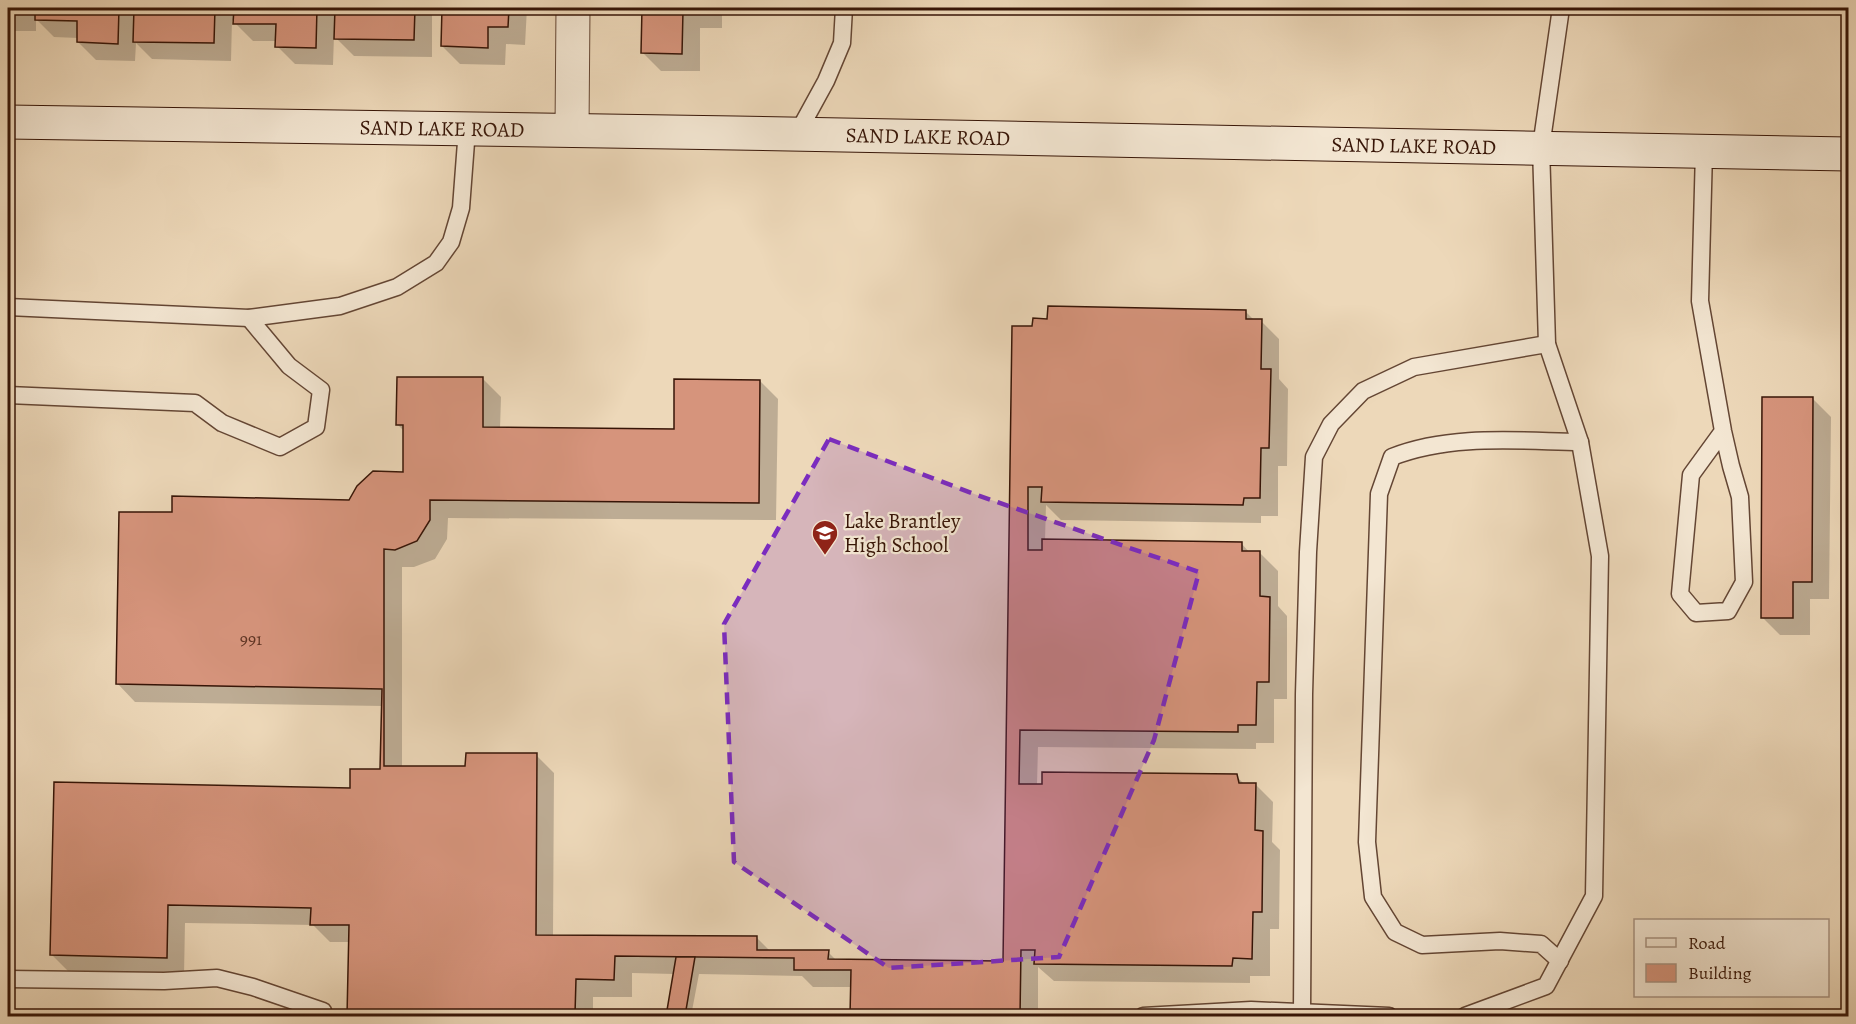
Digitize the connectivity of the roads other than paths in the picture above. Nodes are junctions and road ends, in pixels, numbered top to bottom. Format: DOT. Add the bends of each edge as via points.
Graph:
graph roads {
  1 [pos="573,8"];
  2 [pos="844,8"];
  3 [pos="1561,8"];
  4 [pos="8,122"];
  5 [pos="467,129"];
  6 [pos="572,130"];
  7 [pos="797,134"];
  8 [pos="1542,147"];
  9 [pos="1704,151"];
  10 [pos="1848,154"];
  11 [pos="8,307"];
  12 [pos="249,318"];
  13 [pos="1546,344"];
  14 [pos="8,395"];
  15 [pos="1723,431"];
  16 [pos="1580,442"];
  17 [pos="1560,961"];
  18 [pos="8,979"];
  19 [pos="323,1011"];
  20 [pos="1302,1012"];
  21 [pos="1143,1017"];
  22 [pos="1389,1017"];
  23 [pos="1465,1017"];
  1 -- 6 [label="street"];
  2 -- 7 [label="lane" via="842,43"];
  3 -- 8 [label="lane"];
  4 -- 5 [label="street, SAND LAKE ROAD"];
  5 -- 6 [label="street, SAND LAKE ROAD"];
  5 -- 12 [label="lane" via="461,208 451,242 436,263 397,287 340,306"];
  6 -- 7 [label="street, SAND LAKE ROAD"];
  7 -- 8 [label="street, SAND LAKE ROAD"];
  8 -- 9 [label="street, SAND LAKE ROAD"];
  8 -- 13 [label="lane"];
  9 -- 10 [label="street, SAND LAKE ROAD"];
  9 -- 15 [label="lane" via="1700,301"];
  11 -- 12 [label="lane"];
  12 -- 14 [label="lane" via="289,366 321,390 316,428 280,447 222,423 195,403"];
  13 -- 16 [label="lane"];
  13 -- 20 [label="lane" via="1414,367 1363,391 1331,424 1314,457 1304,694"];
  15 -- 15 [label="lane" via="1740,497 1744,582 1728,611 1696,613 1680,594 1690,475"];
  16 -- 17 [label="lane" via="1600,556 1594,896"];
  16 -- 17 [label="lane" via="1464,441 1415,448 1392,457 1378,494 1366,842 1373,897 1395,932 1422,945 1500,941 1541,944"];
  17 -- 23 [label="lane" via="1546,986"];
  18 -- 19 [label="lane" via="217,978"];
  20 -- 21 [label="lane" via="1251,1010"];
  20 -- 22 [label="lane"];
}
